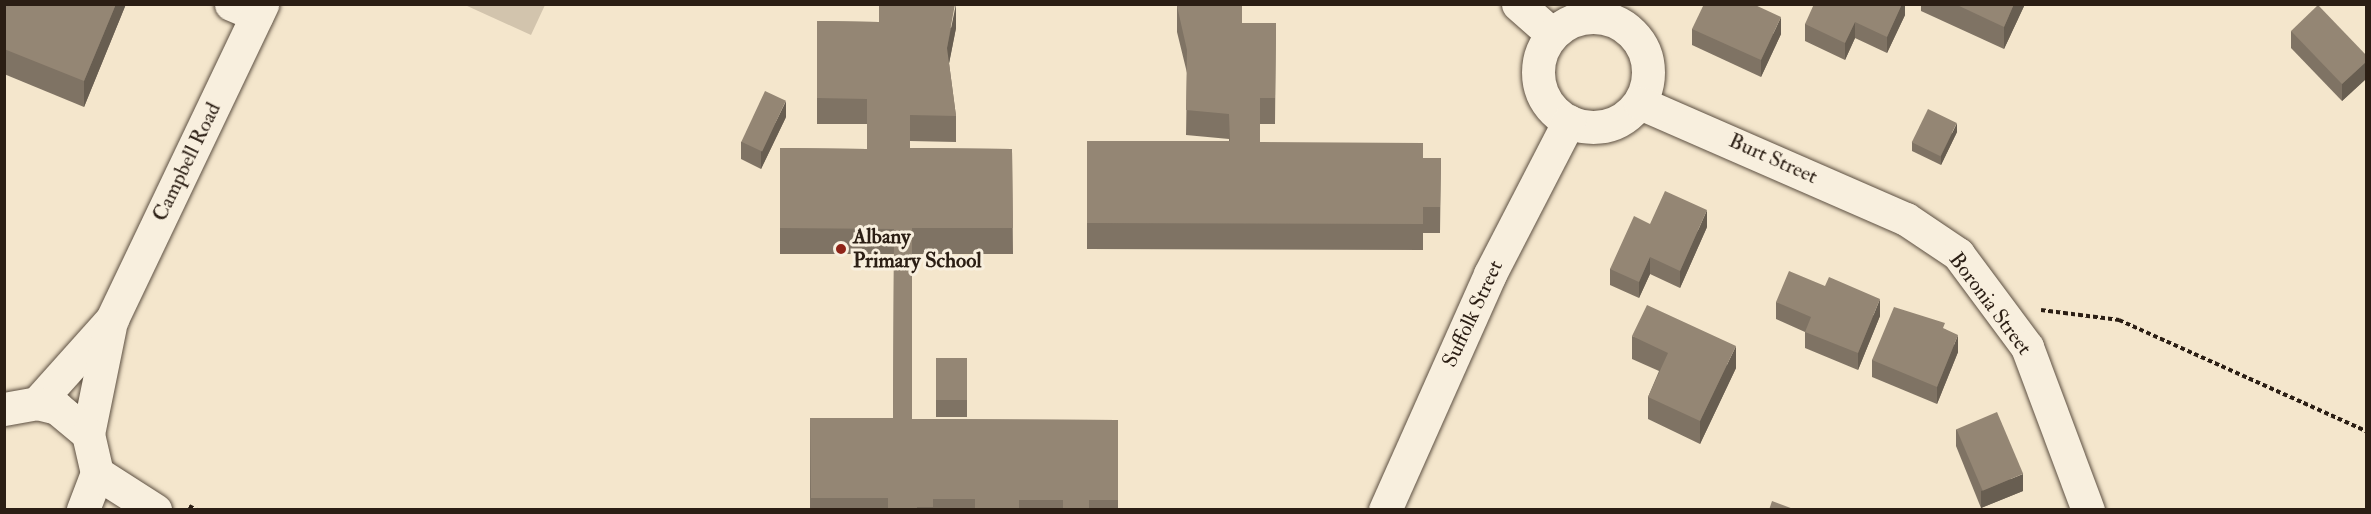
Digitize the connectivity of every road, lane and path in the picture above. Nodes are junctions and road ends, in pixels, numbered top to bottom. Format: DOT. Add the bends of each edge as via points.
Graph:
graph roads {
  1 [pos="1518,4"];
  2 [pos="250,8"];
  3 [pos="1621,13"];
  4 [pos="1552,34"];
  5 [pos="1640,103"];
  6 [pos="1569,122"];
  7 [pos="1905,219"];
  8 [pos="1996,304"];
  9 [pos="112,319"];
  10 [pos="37,403"];
  11 [pos="4,409"];
  12 [pos="2367,431"];
  13 [pos="88,434"];
  14 [pos="97,473"];
  15 [pos="83,510"];
  16 [pos="155,510"];
  17 [pos="1385,510"];
  18 [pos="2088,510"];
  1 -- 4 [label="street"];
  2 -- 9 [label="street, Campbell Road"];
  3 -- 4 [label="street" via="1582,17"];
  3 -- 5 [label="street" via="1644,48 1648,85"];
  4 -- 6 [label="street" via="1543,49 1539,82 1545,99"];
  5 -- 6 [label="street" via="1629,114 1600,127"];
  5 -- 7 [label="street, Burt Street"];
  6 -- 17 [label="street, Suffolk Street" via="1490,274"];
  7 -- 8 [label="street, Boronia Street" via="1958,254"];
  8 -- 12 [label="path" via="2119,320"];
  8 -- 18 [label="street, Boronia Street" via="2027,346"];
  9 -- 10 [label="street, Campbell Road"];
  9 -- 13 [label="street, Campbell Road"];
  10 -- 11 [label="street"];
  10 -- 13 [label="street" via="57,408"];
  13 -- 14 [label="street"];
  14 -- 15 [label="street"];
  14 -- 16 [label="street"];
}
